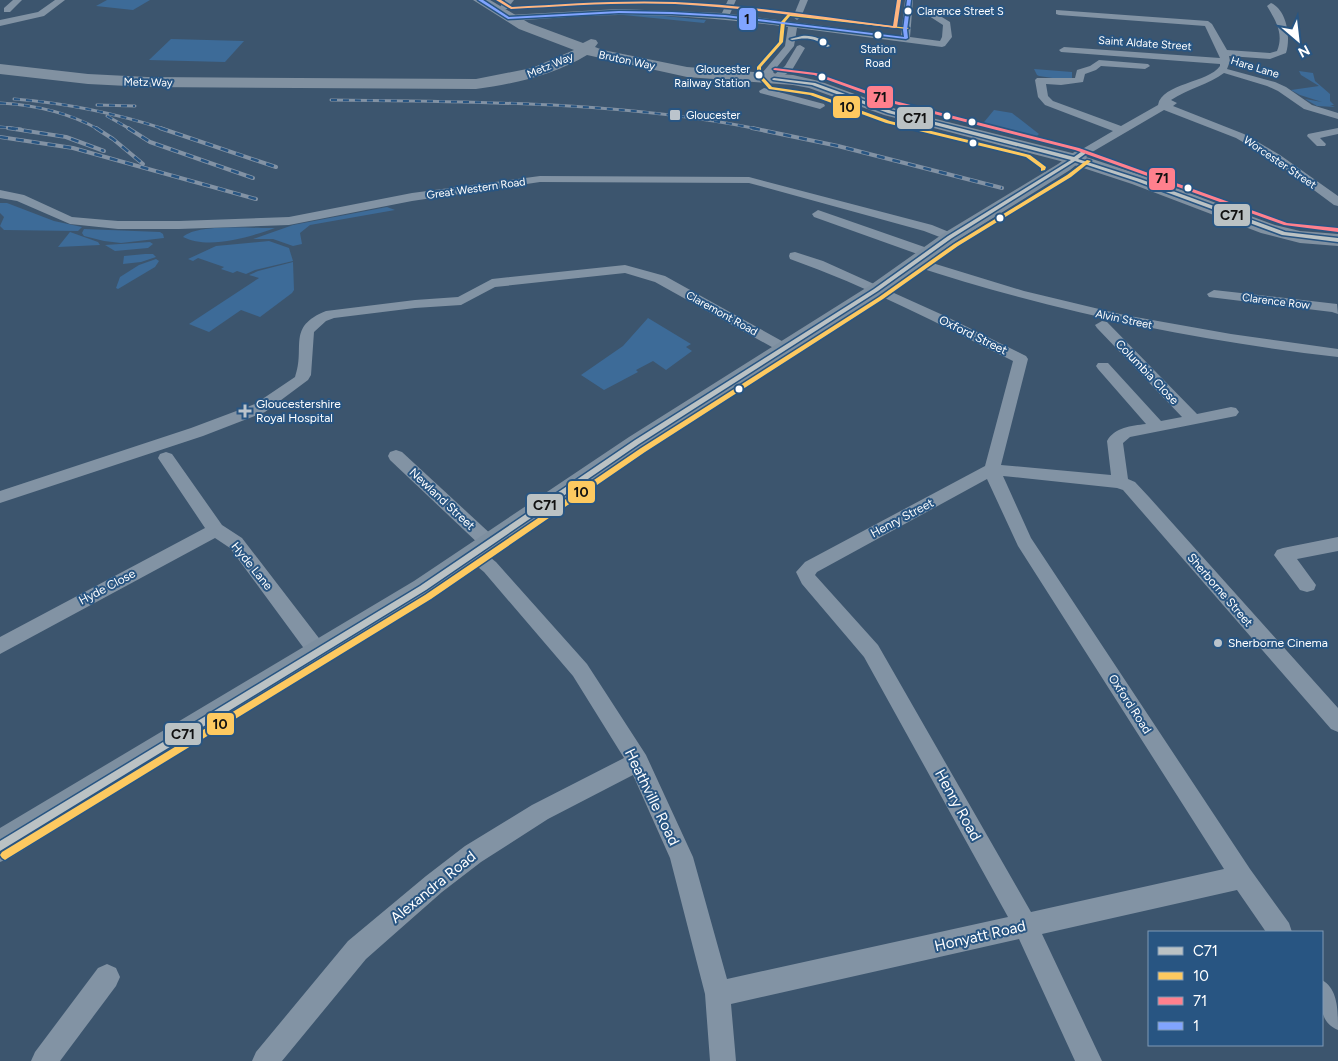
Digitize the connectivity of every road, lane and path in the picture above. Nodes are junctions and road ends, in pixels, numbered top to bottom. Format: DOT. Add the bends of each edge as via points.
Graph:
graph roads {
  1 [pos="18,0"];
  2 [pos="61,0"];
  3 [pos="480,0"];
  4 [pos="569,0"];
  5 [pos="624,0"];
  6 [pos="679,0"];
  7 [pos="732,0"];
  8 [pos="909,0"];
  9 [pos="802,4"];
  10 [pos="504,6"];
  11 [pos="1271,6"];
  12 [pos="816,9"];
  13 [pos="7,10"];
  14 [pos="1048,11"];
  15 [pos="619,12"];
  16 [pos="672,13"];
  17 [pos="562,14"];
  18 [pos="932,14"];
  19 [pos="725,16"];
  20 [pos="523,17"];
  21 [pos="794,21"];
  22 [pos="0,23"];
  23 [pos="806,26"];
  24 [pos="860,33"];
  25 [pos="906,38"];
  26 [pos="582,46"];
  27 [pos="938,46"];
  28 [pos="1064,50"];
  29 [pos="1223,61"];
  30 [pos="1145,66"];
  31 [pos="0,69"];
  32 [pos="771,83"];
  33 [pos="820,106"];
  34 [pos="1163,106"];
  35 [pos="1336,115"];
  36 [pos="1123,131"];
  37 [pos="1338,131"];
  38 [pos="1321,144"];
  39 [pos="1032,147"];
  40 [pos="1078,156"];
  41 [pos="1053,173"];
  42 [pos="0,194"];
  43 [pos="1338,202"];
  44 [pos="818,214"];
  45 [pos="1338,231"];
  46 [pos="950,237"];
  47 [pos="1338,240"];
  48 [pos="806,246"];
  49 [pos="922,257"];
  50 [pos="876,290"];
  51 [pos="1214,294"];
  52 [pos="1338,310"];
  53 [pos="1102,325"];
  54 [pos="784,348"];
  55 [pos="1338,353"];
  56 [pos="1103,366"];
  57 [pos="1231,412"];
  58 [pos="1193,420"];
  59 [pos="1157,426"];
  60 [pos="396,456"];
  61 [pos="166,458"];
  62 [pos="992,469"];
  63 [pos="1120,482"];
  64 [pos="0,497"];
  65 [pos="216,530"];
  66 [pos="1338,544"];
  67 [pos="481,547"];
  68 [pos="811,567"];
  69 [pos="1307,584"];
  70 [pos="0,646"];
  71 [pos="318,652"];
  72 [pos="1338,723"];
  73 [pos="638,762"];
  74 [pos="0,846"];
  75 [pos="1242,877"];
  76 [pos="1026,926"];
  77 [pos="1279,931"];
  78 [pos="107,976"];
  79 [pos="718,994"];
  80 [pos="1323,994"];
  81 [pos="1338,1016"];
  82 [pos="44,1061"];
  83 [pos="266,1061"];
  84 [pos="723,1061"];
  85 [pos="1089,1061"];
  1 -- 13 [label="street"];
  2 -- 22 [label="street" via="41,14"];
  3 -- 10 [label="main road, Bruton Way"];
  4 -- 17 [label="street"];
  5 -- 15 [label="street"];
  6 -- 16 [label="street"];
  7 -- 19 [label="street"];
  8 -- 25 [label="street"];
  9 -- 12 [label="street"];
  9 -- 21 [label="street"];
  10 -- 20 [label="main road, Bruton Way"];
  10 -- 26 [label="main road, Bruton Way"];
  11 -- 29 [label="street" via="1285,33 1286,42 1281,53"];
  14 -- 29 [label="street" via="1208,24"];
  15 -- 16 [label="street"];
  15 -- 17 [label="street"];
  16 -- 19 [label="street"];
  17 -- 20 [label="street"];
  18 -- 27 [label="street" via="947,24 946,37"];
  19 -- 21 [label="street"];
  20 -- 26 [label="main road, Bruton Way"];
  21 -- 23 [label="street"];
  21 -- 32 [label="street" via="788,52"];
  23 -- 24 [label="street"];
  23 -- 32 [label="street" via="798,56"];
  24 -- 25 [label="street"];
  24 -- 27 [label="street" via="872,41"];
  25 -- 27 [label="street"];
  26 -- 31 [label="main road, Metz Way" via="525,68 470,79 47,74"];
  26 -- 32 [label="main road, Bruton Way" via="642,65"];
  28 -- 29 [label="street, Saint Aldate Street"];
  29 -- 34 [label="street" via="1195,88"];
  29 -- 35 [label="street, Hare Lane" via="1282,89 1308,107"];
  30 -- 36 [label="street" via="1100,63 1080,72 1080,80 1040,80 1043,97 1049,102"];
  32 -- 33 [label="street"];
  32 -- 39 [label="main road, Bruton Way" via="813,84 890,112"];
  32 -- 40 [label="main road, Bruton Way" via="816,78 896,107"];
  34 -- 36 [label="street"];
  34 -- 43 [label="street, Worcester Street" via="1240,136 1276,157"];
  36 -- 40 [label="street"];
  37 -- 38 [label="street" via="1314,134 1312,136"];
  39 -- 40 [label="main road, Bruton Way"];
  39 -- 41 [label="main road" via="1052,161 1055,166"];
  40 -- 41 [label="main road"];
  40 -- 45 [label="main road" via="1276,224"];
  40 -- 47 [label="main road" via="1268,229 1300,237"];
  41 -- 46 [label="main road"];
  42 -- 46 [label="street, Great Western Road" via="20,198 70,220 118,226 179,225 289,221 412,197 540,180 749,180"];
  44 -- 49 [label="street, Alvin Street"];
  46 -- 49 [label="main road"];
  48 -- 50 [label="street" via="791,258"];
  49 -- 50 [label="main road"];
  49 -- 55 [label="street, Alvin Street" via="951,274 1130,321 1191,334"];
  50 -- 54 [label="main road"];
  50 -- 62 [label="street, Oxford Street" via="1021,359"];
  51 -- 52 [label="street, Clarence Row"];
  53 -- 58 [label="street, Columbia Close"];
  54 -- 64 [label="street, Claremont Road" via="660,279 625,270 492,283 461,301 331,314 321,318 307,331 301,380 260,408"];
  54 -- 67 [label="main road"];
  56 -- 59 [label="street"];
  57 -- 58 [label="street"];
  58 -- 59 [label="street"];
  59 -- 63 [label="street" via="1125,433 1115,441"];
  60 -- 67 [label="street, Newland Street"];
  61 -- 65 [label="street, Hyde Lane"];
  62 -- 63 [label="street"];
  62 -- 68 [label="street, Henry Street"];
  62 -- 75 [label="street, Oxford Road" via="1024,541"];
  63 -- 72 [label="street, Sherborne Street" via="1129,486 1143,501"];
  65 -- 70 [label="street, Hyde Close"];
  65 -- 71 [label="street, Hyde Lane" via="236,543"];
  66 -- 69 [label="street" via="1283,555"];
  67 -- 71 [label="main road" via="423,588"];
  67 -- 73 [label="street, Heathville Road" via="490,566 580,670"];
  68 -- 76 [label="street, Henry Road" via="805,572 808,579 871,651"];
  71 -- 74 [label="main road"];
  73 -- 79 [label="street, Heathville Road" via="680,857"];
  73 -- 83 [label="street, Alexandra Road" via="540,812 472,854 434,884 356,950"];
  75 -- 76 [label="street, Honyatt Road"];
  75 -- 77 [label="street, Oxford Road"];
  76 -- 79 [label="street, Honyatt Road"];
  76 -- 85 [label="street, Henry Road"];
  78 -- 82 [label="street"];
  79 -- 84 [label="street, Heathville Road"];
  80 -- 81 [label="street"];
}
